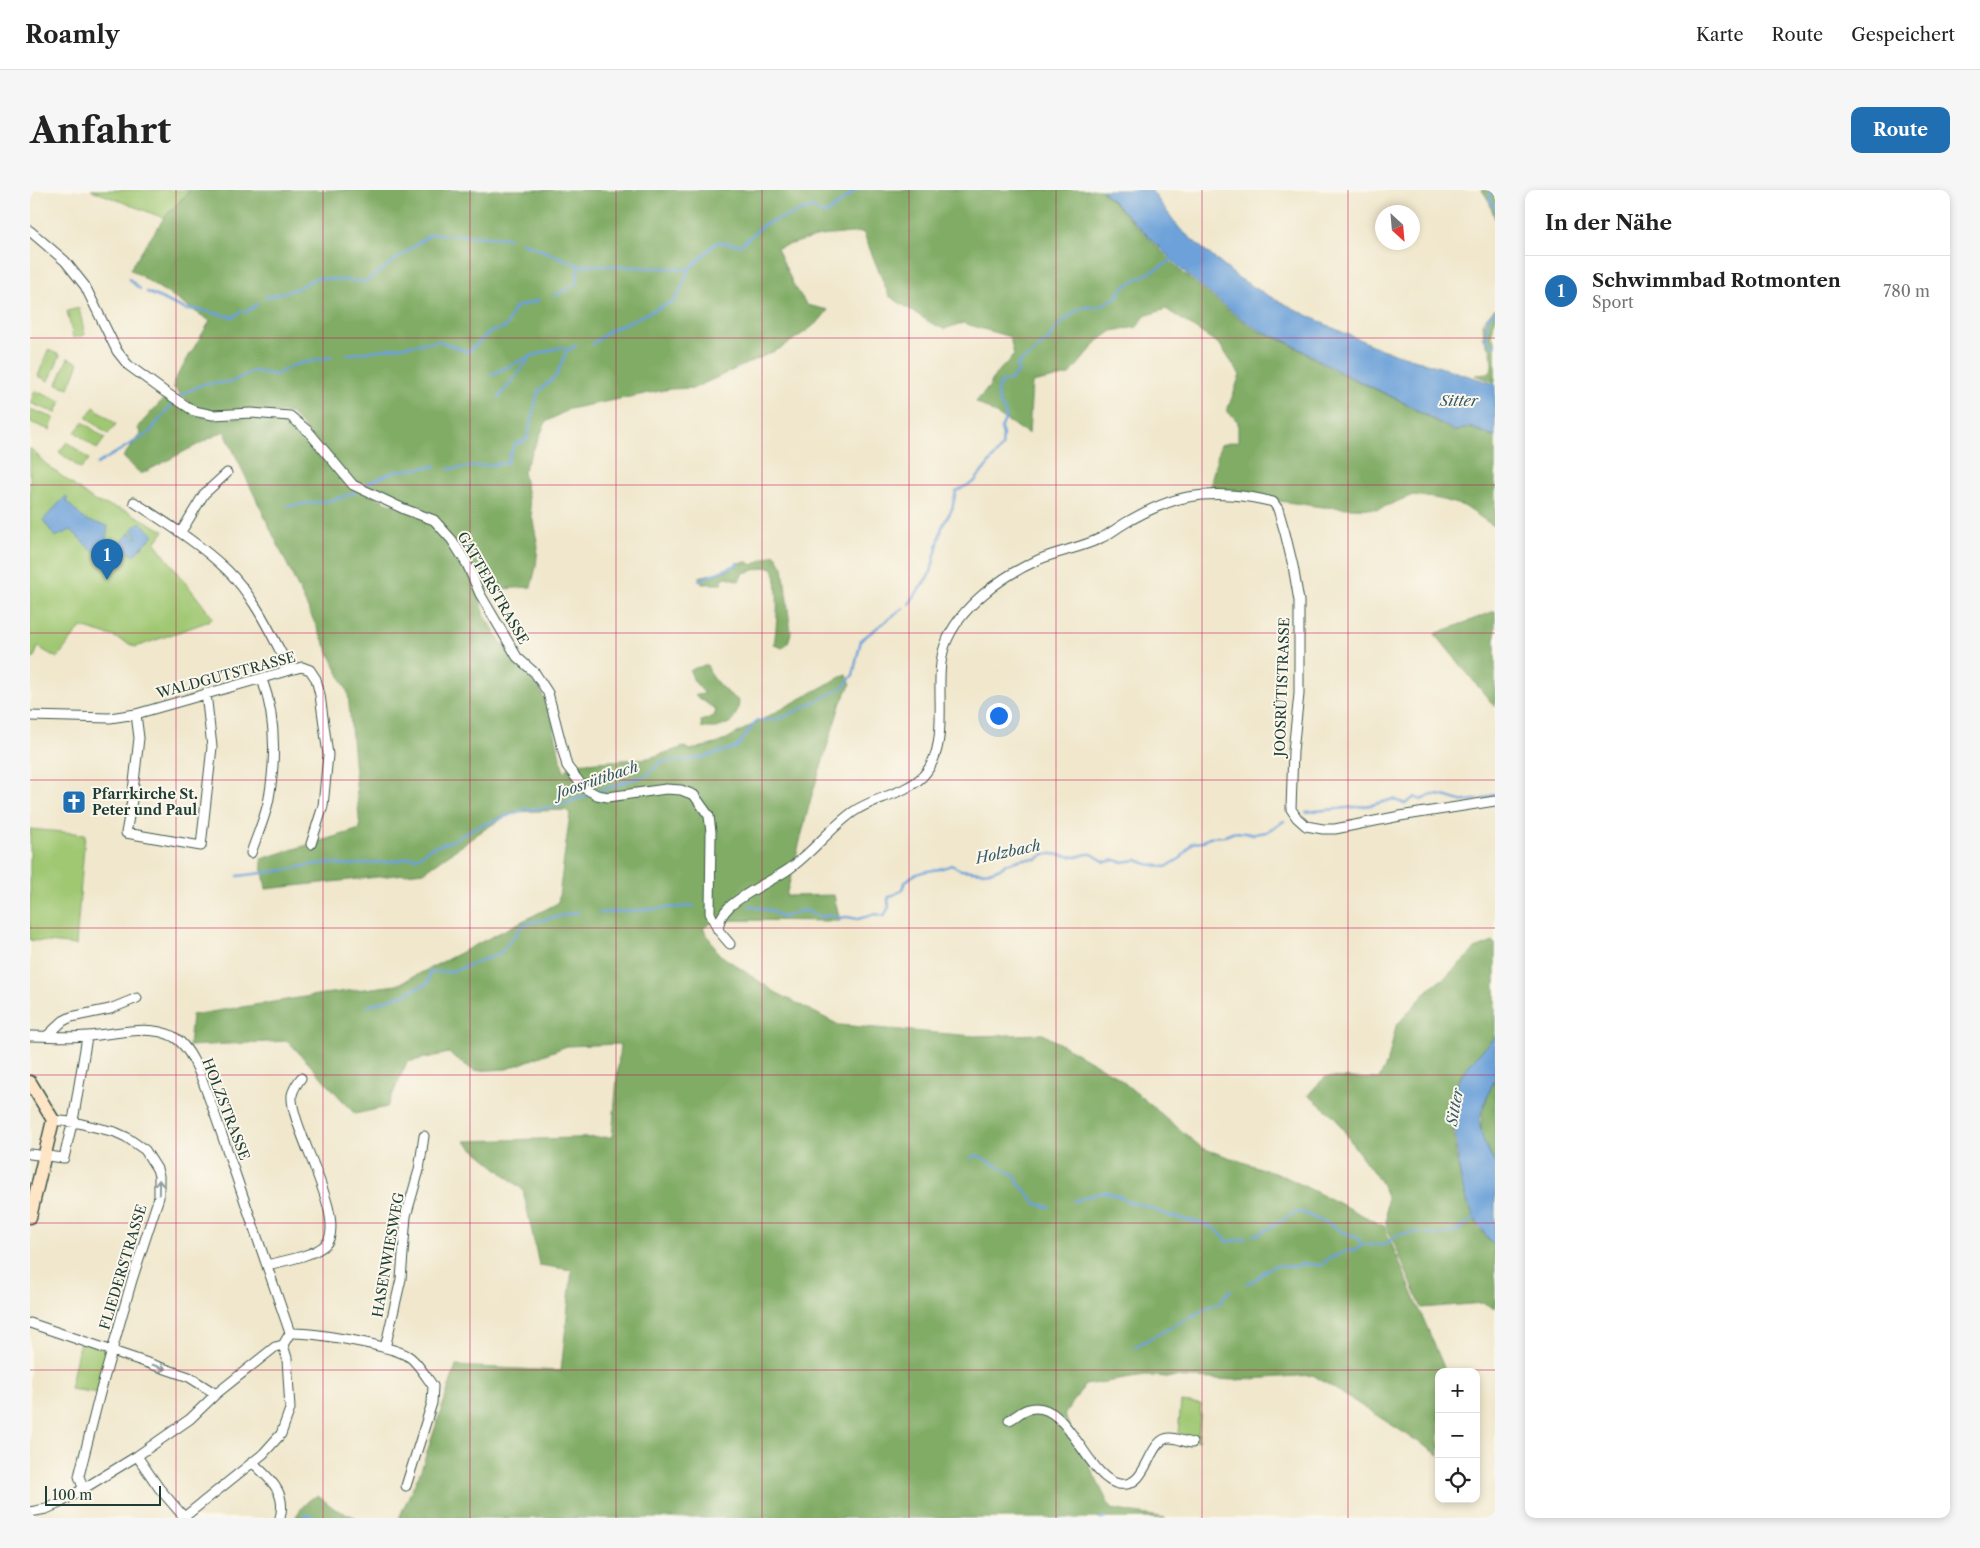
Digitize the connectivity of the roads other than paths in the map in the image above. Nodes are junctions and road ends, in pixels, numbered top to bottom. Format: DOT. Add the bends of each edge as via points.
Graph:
graph roads {
  1 [pos="30,231"];
  2 [pos="227,473"];
  3 [pos="134,502"];
  4 [pos="181,532"];
  5 [pos="290,670"];
  6 [pos="262,679"];
  7 [pos="206,693"];
  8 [pos="136,714"];
  9 [pos="30,716"];
  10 [pos="1495,801"];
  11 [pos="311,844"];
  12 [pos="251,853"];
  13 [pos="718,930"];
  14 [pos="730,944"];
  15 [pos="137,998"];
  16 [pos="30,1036"];
  17 [pos="48,1036"];
  18 [pos="87,1036"];
  19 [pos="301,1078"];
  20 [pos="30,1082"];
  21 [pos="53,1120"];
  22 [pos="72,1122"];
  23 [pos="424,1136"];
  24 [pos="30,1154"];
  25 [pos="44,1156"];
  26 [pos="30,1217"];
  27 [pos="267,1265"];
  28 [pos="30,1323"];
  29 [pos="290,1333"];
  30 [pos="283,1345"];
  31 [pos="385,1348"];
  32 [pos="112,1352"];
  33 [pos="216,1394"];
  34 [pos="1009,1420"];
  35 [pos="1192,1443"];
  36 [pos="137,1456"];
  37 [pos="252,1462"];
  38 [pos="406,1486"];
  39 [pos="84,1488"];
  40 [pos="30,1512"];
  41 [pos="184,1518"];
  42 [pos="280,1518"];
  1 -- 13 [label="street, GATTERSTRASSE" via="65,261 85,286 113,345 128,365 165,392 194,411 213,415 290,416 308,431 353,485 434,520 467,564 480,594 517,656 548,692 567,766 584,788 608,797 681,790 694,795 709,816 710,913"];
  2 -- 4 [label="street" via="204,494"];
  3 -- 4 [label="street"];
  4 -- 5 [label="street" via="227,570 248,595"];
  5 -- 6 [label="street, WALDGUTSTRASSE"];
  5 -- 11 [label="street, WALDGUTSTRASSE" via="310,670 316,679 328,755 324,806"];
  6 -- 7 [label="street, WALDGUTSTRASSE"];
  6 -- 12 [label="street" via="275,737 269,799"];
  7 -- 8 [label="street, WALDGUTSTRASSE"];
  7 -- 8 [label="street" via="212,747 200,846 126,833 139,738"];
  8 -- 9 [label="street, WALDGUTSTRASSE" via="110,718"];
  10 -- 13 [label="street, JOOSRÜTISTRASSE" via="1335,829 1306,826 1296,818 1291,809 1299,694 1299,601 1285,533 1273,502 1202,494 1147,510 1102,538 1023,568 984,594 954,628 940,662 940,720 937,746 929,769 908,786 854,811 788,870 730,906 721,915"];
  13 -- 14 [label="street, GATTERSTRASSE"];
  15 -- 17 [label="street" via="110,1009 63,1020"];
  16 -- 17 [label="street, HOLZSTRASSE"];
  17 -- 18 [label="street, HOLZSTRASSE"];
  18 -- 22 [label="street"];
  18 -- 27 [label="street, HOLZSTRASSE" via="161,1032 187,1050 212,1106"];
  19 -- 27 [label="street" via="292,1094 296,1117 322,1186 331,1232 328,1241 311,1253"];
  20 -- 21 [label="street"];
  21 -- 22 [label="street, FLIEDERSTRASSE"];
  21 -- 25 [label="street"];
  22 -- 25 [label="street" via="64,1158"];
  32 -- 22 [label="street, FLIEDERSTRASSE, one-way" via="158,1196 159,1176 145,1150 135,1143 115,1132"];
  23 -- 31 [label="street, HASENWIESWEG" via="419,1170 406,1216 401,1279"];
  24 -- 25 [label="street"];
  25 -- 26 [label="street"];
  27 -- 29 [label="street, HOLZSTRASSE"];
  28 -- 32 [label="street"];
  29 -- 30 [label="street"];
  29 -- 31 [label="street" via="304,1332"];
  30 -- 33 [label="street" via="275,1347"];
  30 -- 37 [label="street" via="288,1366 288,1416 282,1434"];
  31 -- 38 [label="street" via="409,1356 433,1386 432,1404"];
  32 -- 33 [label="street, one-way" via="189,1377"];
  32 -- 39 [label="street, FLIEDERSTRASSE" via="79,1476"];
  33 -- 36 [label="street" via="190,1419"];
  34 -- 35 [label="street" via="1028,1409 1050,1412 1070,1432 1101,1475 1122,1484 1141,1474 1162,1440 1168,1438"];
  36 -- 39 [label="street"];
  36 -- 41 [label="street"];
  37 -- 41 [label="street"];
  37 -- 42 [label="street" via="267,1476 282,1498"];
  39 -- 40 [label="street" via="46,1509"];
}
